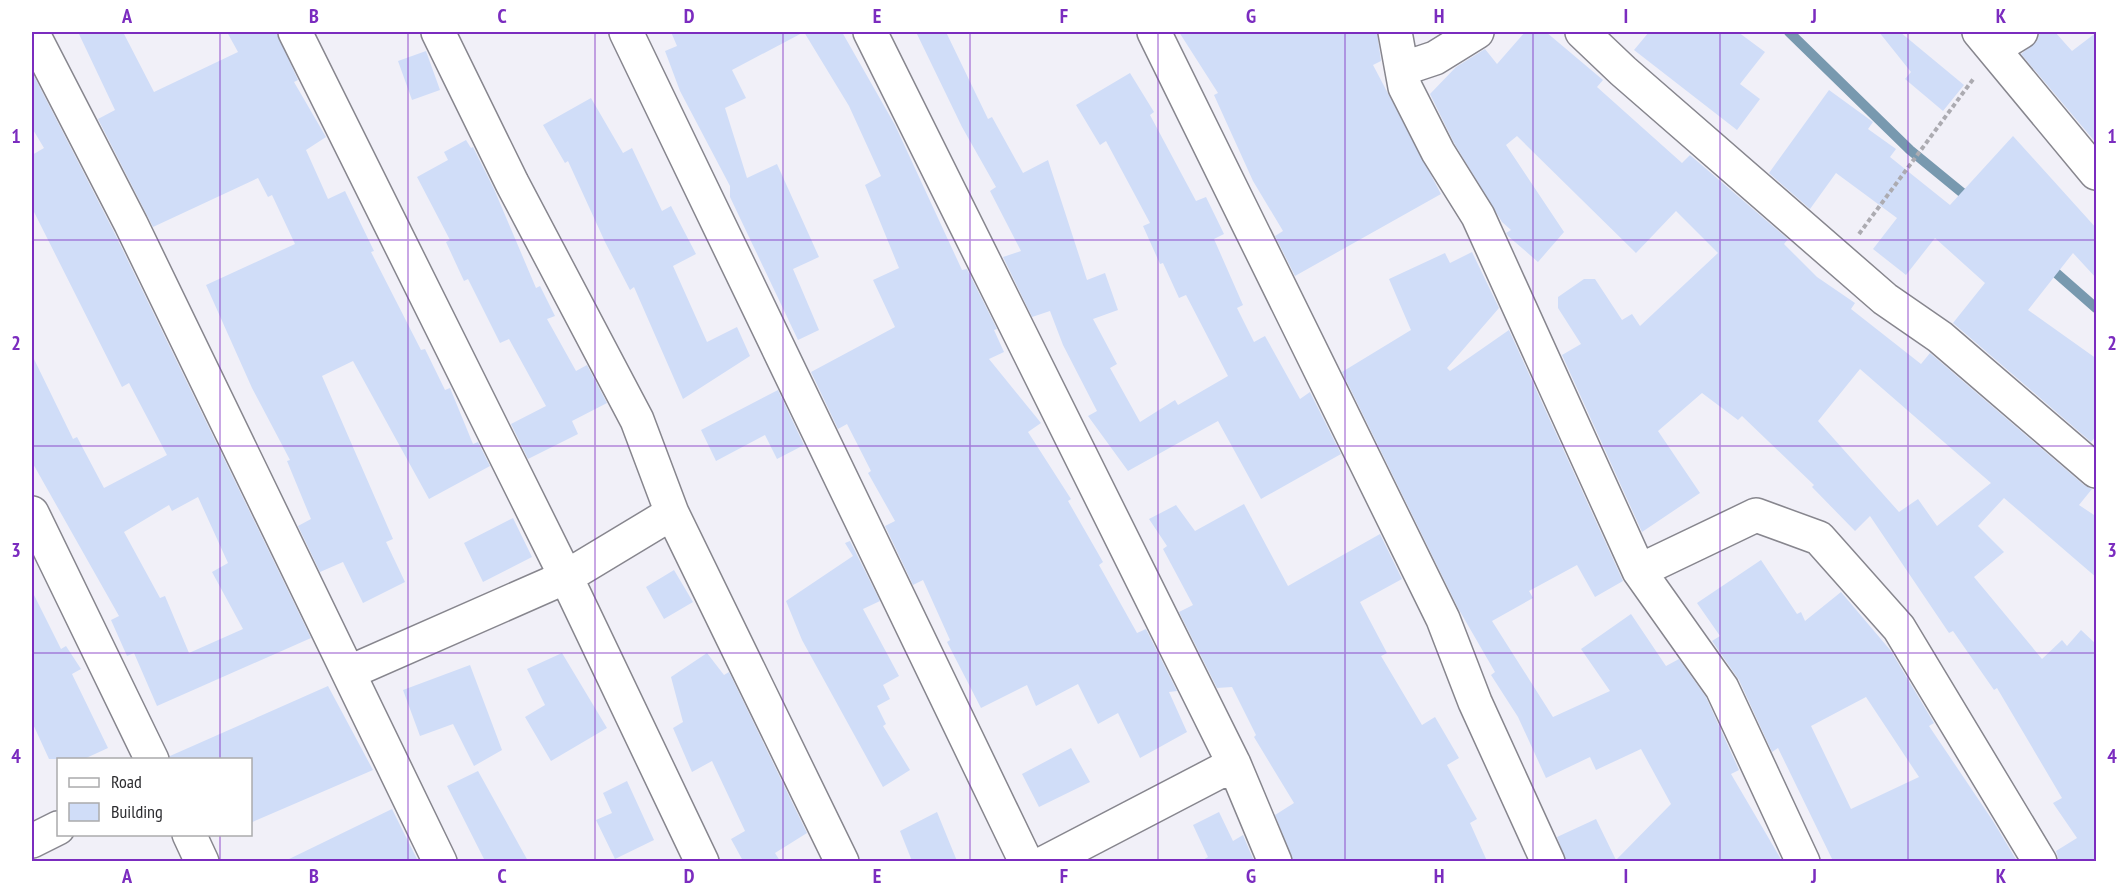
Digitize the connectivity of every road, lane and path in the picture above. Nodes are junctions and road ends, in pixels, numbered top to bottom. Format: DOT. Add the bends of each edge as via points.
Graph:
graph roads {
  1 [pos="32,32"];
  2 [pos="295,32"];
  3 [pos="438,32"];
  4 [pos="626,32"];
  5 [pos="870,32"];
  6 [pos="1154,32"];
  7 [pos="1395,32"];
  8 [pos="1477,32"];
  9 [pos="1582,32"];
  10 [pos="1999,37"];
  11 [pos="1402,69"];
  12 [pos="2097,173"];
  13 [pos="1841,259"];
  14 [pos="2097,471"];
  15 [pos="32,513"];
  16 [pos="672,513"];
  17 [pos="1639,571"];
  18 [pos="566,577"];
  19 [pos="350,672"];
  20 [pos="152,758"];
  21 [pos="1234,764"];
  22 [pos="57,828"];
  23 [pos="190,836"];
  24 [pos="32,841"];
  25 [pos="202,861"];
  26 [pos="440,861"];
  27 [pos="702,861"];
  28 [pos="842,861"];
  29 [pos="1026,861"];
  30 [pos="1046,861"];
  31 [pos="1275,861"];
  32 [pos="1548,861"];
  33 [pos="1803,861"];
  34 [pos="2040,861"];
  1 -- 19 [label="street" via="131,224"];
  2 -- 18 [label="street"];
  3 -- 16 [label="street" via="512,183 637,420"];
  4 -- 29 [label="street"];
  5 -- 21 [label="street"];
  6 -- 32 [label="street" via="1443,619 1475,702"];
  7 -- 11 [label="street"];
  8 -- 11 [label="street" via="1435,58"];
  9 -- 13 [label="street"];
  10 -- 12 [label="street"];
  10 -- 13 [label="path"];
  11 -- 17 [label="street" via="1405,87 1438,152 1478,216"];
  13 -- 14 [label="street" via="1885,299 1940,337"];
  15 -- 20 [label="street"];
  16 -- 18 [label="street"];
  16 -- 28 [label="street"];
  17 -- 33 [label="street" via="1722,688"];
  17 -- 34 [label="street" via="1756,515 1819,538 1899,628"];
  18 -- 19 [label="street"];
  18 -- 27 [label="street"];
  19 -- 26 [label="street"];
  21 -- 30 [label="street"];
  21 -- 31 [label="street"];
  22 -- 24 [label="street"];
  23 -- 25 [label="street"];
}
